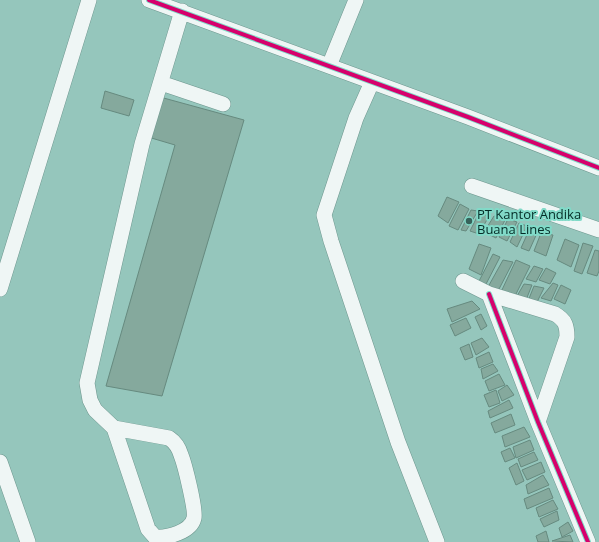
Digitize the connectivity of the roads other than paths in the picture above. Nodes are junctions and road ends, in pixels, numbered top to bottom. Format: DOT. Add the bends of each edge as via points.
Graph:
graph roads {
  1 [pos="90,0"];
  2 [pos="149,0"];
  3 [pos="356,0"];
  4 [pos="182,11"];
  5 [pos="329,66"];
  6 [pos="372,82"];
  7 [pos="161,83"];
  8 [pos="223,104"];
  9 [pos="599,168"];
  10 [pos="472,186"];
  11 [pos="599,230"];
  12 [pos="462,280"];
  13 [pos="0,289"];
  14 [pos="489,294"];
  15 [pos="538,422"];
  16 [pos="114,428"];
  17 [pos="0,462"];
  18 [pos="28,542"];
  19 [pos="437,542"];
  20 [pos="588,542"];
  1 -- 13 [label="street"];
  2 -- 4 [label="street"];
  3 -- 5 [label="street"];
  4 -- 5 [label="street"];
  4 -- 7 [label="street"];
  5 -- 6 [label="street"];
  6 -- 9 [label="street"];
  6 -- 19 [label="street" via="356,118 324,215 398,442"];
  7 -- 8 [label="street"];
  7 -- 16 [label="street" via="142,144 88,375 88,391 93,406"];
  10 -- 11 [label="street"];
  12 -- 14 [label="street"];
  14 -- 15 [label="street"];
  14 -- 15 [label="street" via="555,314 566,323 567,337"];
  15 -- 20 [label="street"];
  16 -- 16 [label="street" via="174,441 181,455 194,511 192,523 186,529 162,538 151,534"];
  17 -- 18 [label="street"];
}
